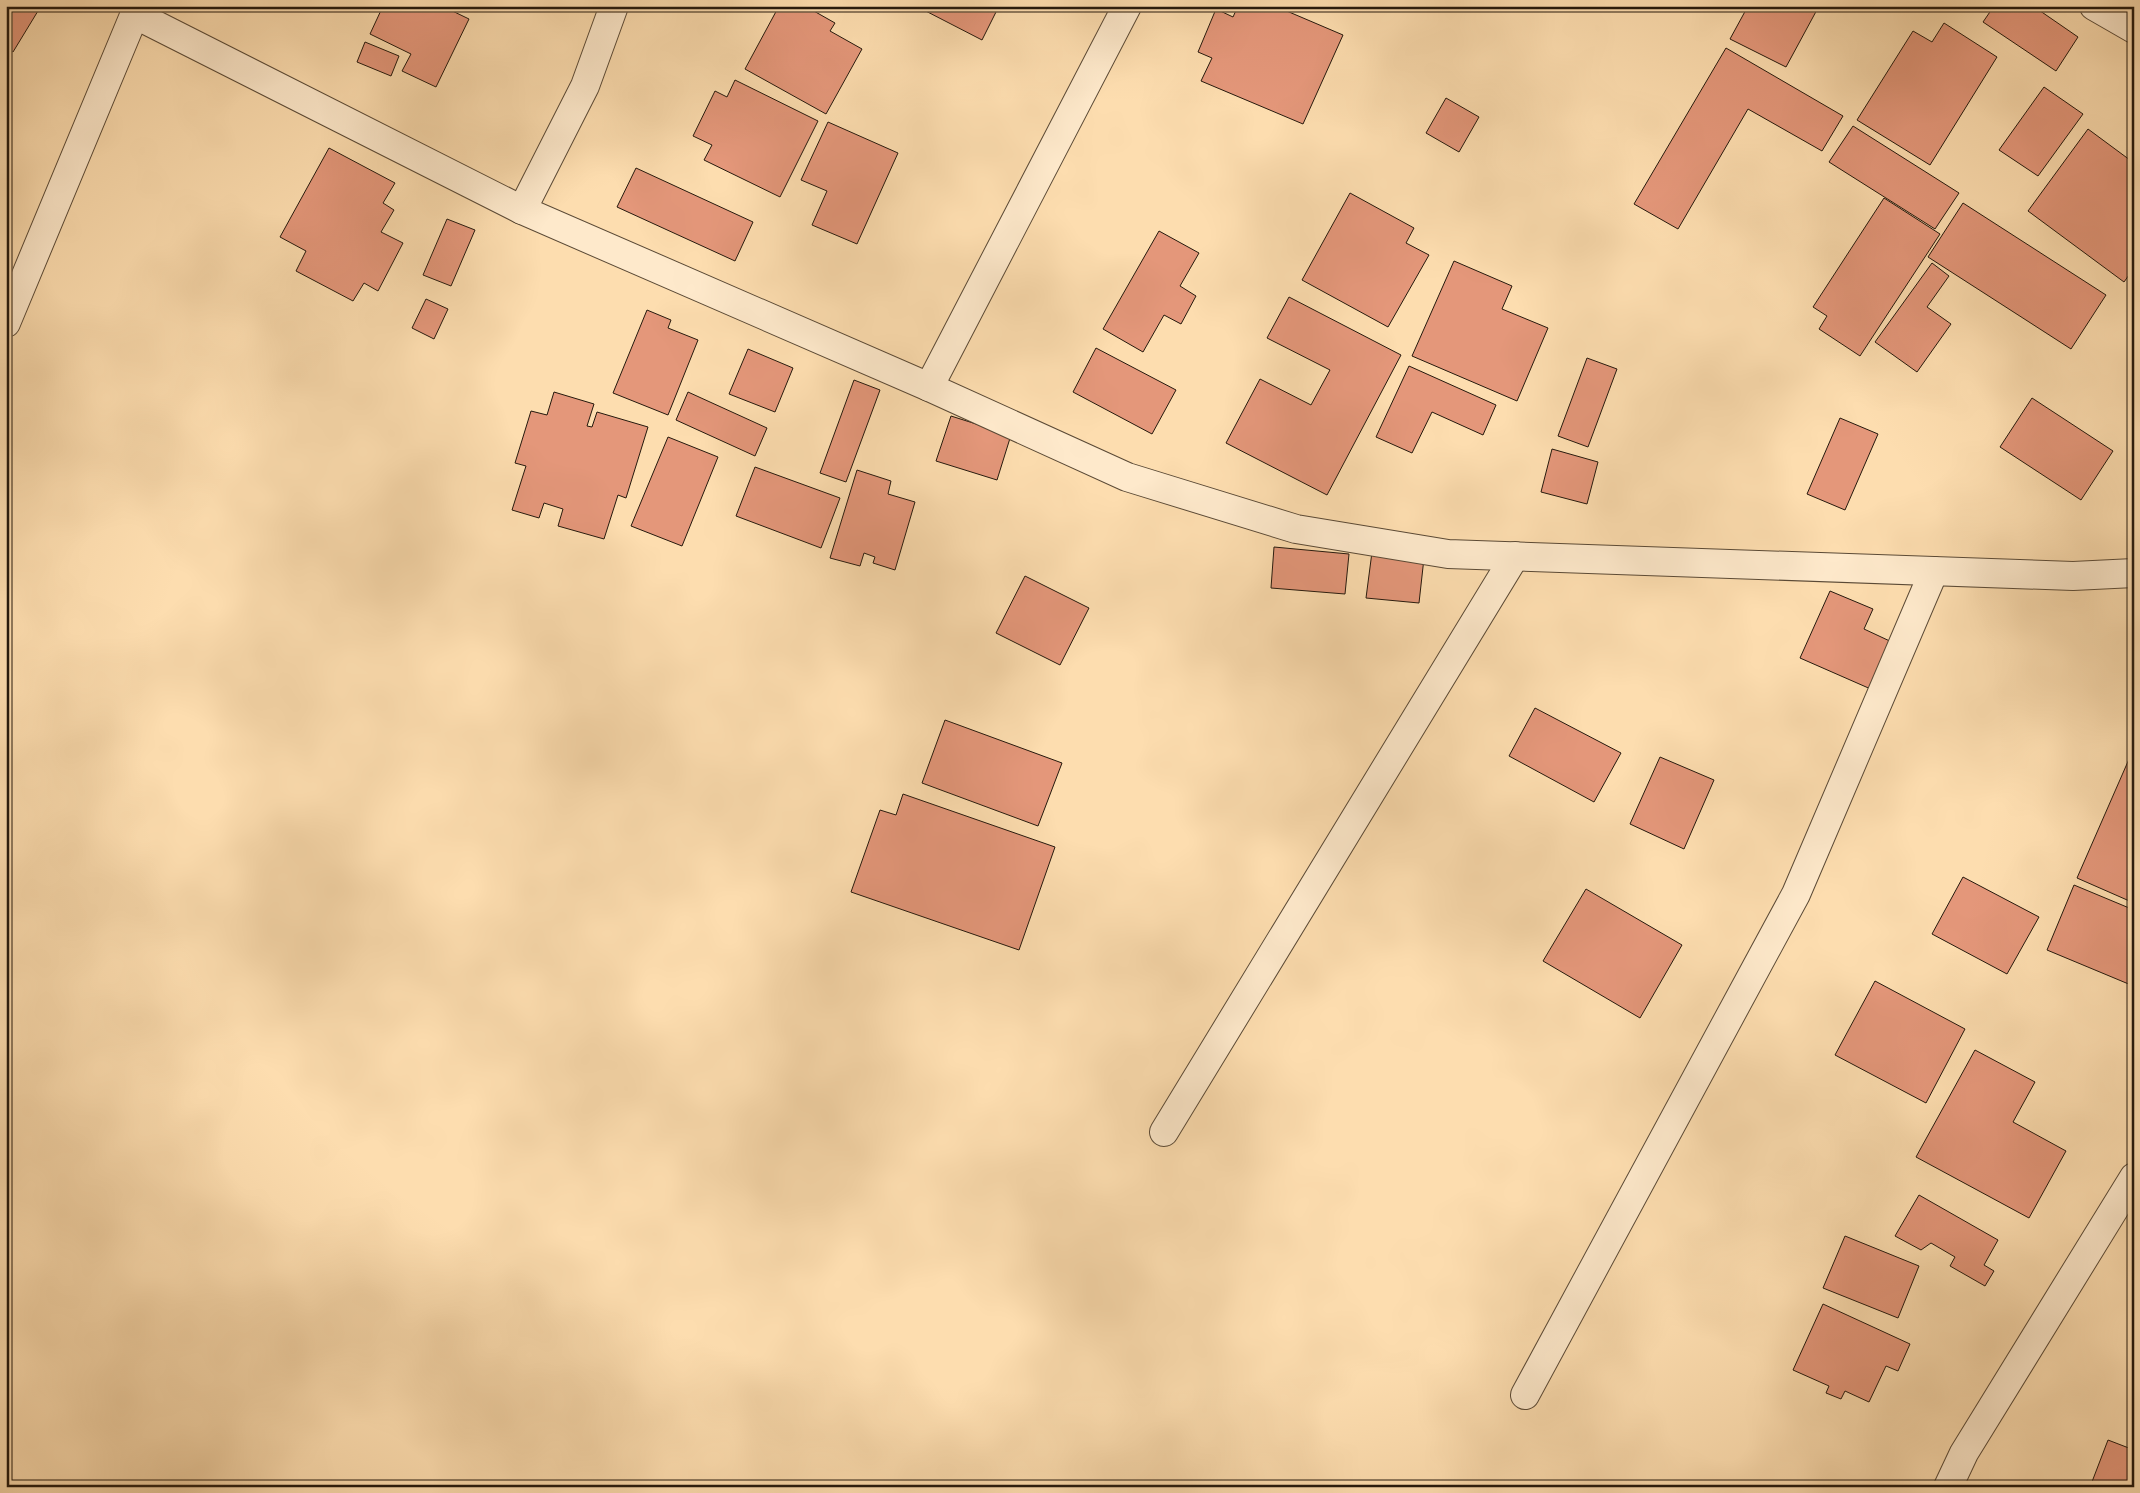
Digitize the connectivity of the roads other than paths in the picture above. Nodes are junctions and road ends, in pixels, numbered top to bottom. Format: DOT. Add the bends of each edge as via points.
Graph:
graph roads {
  1 [pos="614,6"];
  2 [pos="1127,6"];
  3 [pos="2094,6"];
  4 [pos="136,10"];
  5 [pos="2134,29"];
  6 [pos="522,210"];
  7 [pos="6,323"];
  8 [pos="929,387"];
  9 [pos="1515,556"];
  10 [pos="1934,571"];
  11 [pos="2134,573"];
  12 [pos="1164,1132"];
  13 [pos="2134,1177"];
  14 [pos="1525,1395"];
  15 [pos="1948,1487"];
  1 -- 6 [label="street" via="585,86"];
  2 -- 8 [label="street"];
  3 -- 5 [label="street"];
  4 -- 6 [label="street"];
  4 -- 7 [label="street"];
  6 -- 8 [label="street"];
  8 -- 9 [label="street" via="1127,477 1296,529 1448,554"];
  9 -- 10 [label="street"];
  9 -- 12 [label="street"];
  10 -- 11 [label="street" via="2073,576"];
  10 -- 14 [label="street" via="1796,894"];
  13 -- 15 [label="street" via="1964,1453"];
}
